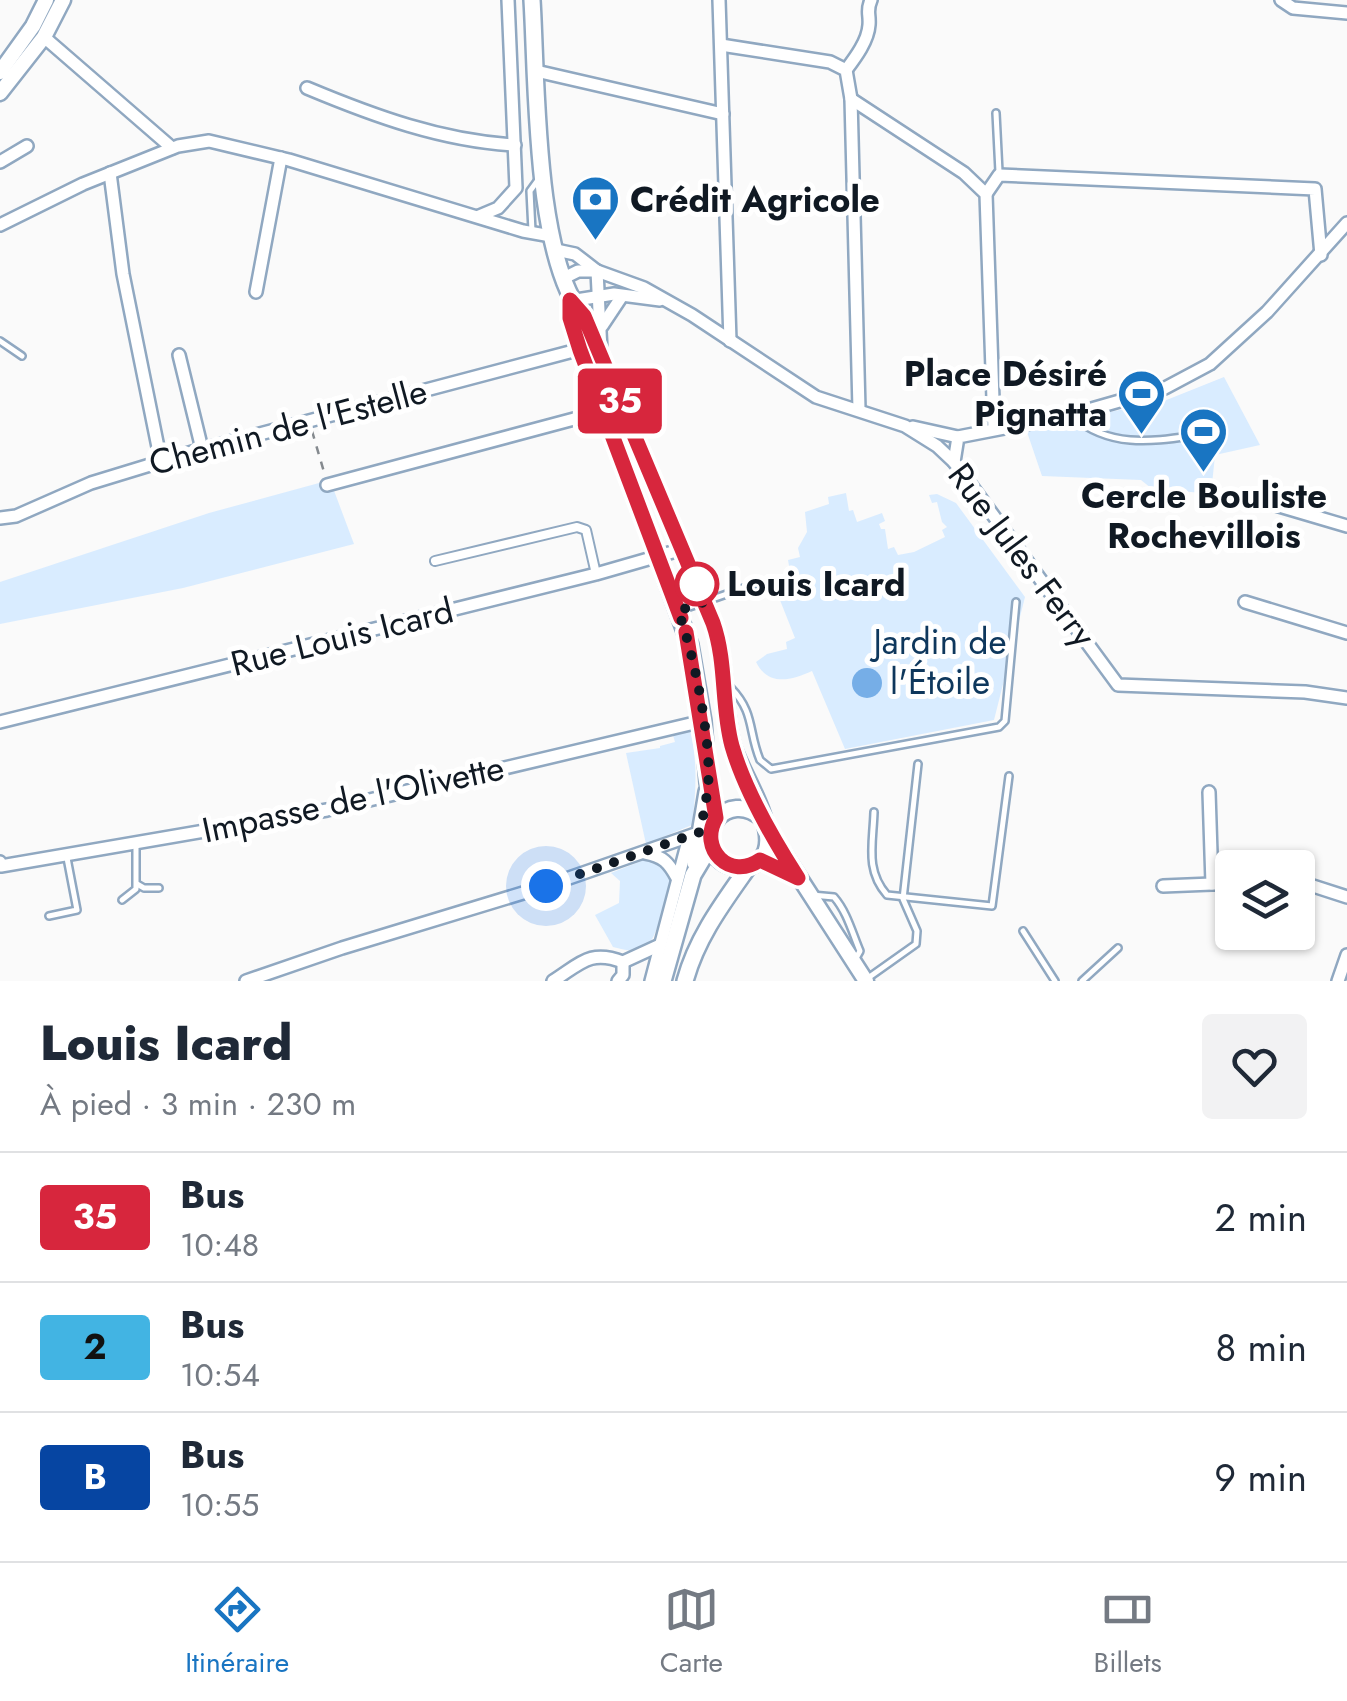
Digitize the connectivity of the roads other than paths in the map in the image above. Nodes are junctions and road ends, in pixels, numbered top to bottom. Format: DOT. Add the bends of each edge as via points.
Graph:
graph roads {
  1 [pos="46,0"];
  2 [pos="63,0"];
  3 [pos="508,0"];
  4 [pos="532,0"];
  5 [pos="719,0"];
  6 [pos="871,0"];
  7 [pos="1281,0"];
  8 [pos="1347,13"];
  9 [pos="44,37"];
  10 [pos="721,45"];
  11 [pos="846,70"];
  12 [pos="536,71"];
  13 [pos="0,72"];
  14 [pos="307,88"];
  15 [pos="0,94"];
  16 [pos="850,99"];
  17 [pos="996,112"];
  18 [pos="723,114"];
  19 [pos="515,145"];
  20 [pos="27,146"];
  21 [pos="172,148"];
  22 [pos="281,158"];
  23 [pos="0,162"];
  24 [pos="543,173"];
  25 [pos="110,174"];
  26 [pos="999,175"];
  27 [pos="986,194"];
  28 [pos="479,216"];
  29 [pos="1347,223"];
  30 [pos="0,225"];
  31 [pos="532,233"];
  32 [pos="554,243"];
  33 [pos="1321,255"];
  34 [pos="597,271"];
  35 [pos="562,278"];
  36 [pos="256,292"];
  37 [pos="596,296"];
  38 [pos="622,296"];
  39 [pos="570,300"];
  40 [pos="664,300"];
  41 [pos="602,326"];
  42 [pos="730,340"];
  43 [pos="0,341"];
  44 [pos="580,350"];
  45 [pos="179,355"];
  46 [pos="22,356"];
  47 [pos="601,357"];
  48 [pos="859,409"];
  49 [pos="604,411"];
  50 [pos="1071,415"];
  51 [pos="905,426"];
  52 [pos="994,430"];
  53 [pos="1206,434"];
  54 [pos="958,437"];
  55 [pos="202,450"];
  56 [pos="161,462"];
  57 [pos="954,462"];
  58 [pos="328,485"];
  59 [pos="1269,503"];
  60 [pos="0,518"];
  61 [pos="1347,526"];
  62 [pos="682,549"];
  63 [pos="659,557"];
  64 [pos="434,561"];
  65 [pos="596,574"];
  66 [pos="692,574"];
  67 [pos="668,582"];
  68 [pos="758,583"];
  69 [pos="704,602"];
  70 [pos="1016,602"];
  71 [pos="1245,602"];
  72 [pos="678,611"];
  73 [pos="1347,632"];
  74 [pos="725,683"];
  75 [pos="1347,698"];
  76 [pos="702,720"];
  77 [pos="0,722"];
  78 [pos="918,764"];
  79 [pos="1009,776"];
  80 [pos="708,783"];
  81 [pos="1208,792"];
  82 [pos="874,812"];
  83 [pos="716,818"];
  84 [pos="766,825"];
  85 [pos="700,838"];
  86 [pos="135,843"];
  87 [pos="641,852"];
  88 [pos="66,855"];
  89 [pos="755,863"];
  90 [pos="1,864"];
  91 [pos="685,877"];
  92 [pos="798,878"];
  93 [pos="137,884"];
  94 [pos="1212,884"];
  95 [pos="1163,886"];
  96 [pos="1315,886"];
  97 [pos="159,888"];
  98 [pos="809,894"];
  99 [pos="1347,897"];
  100 [pos="903,899"];
  101 [pos="122,900"];
  102 [pos="49,916"];
  103 [pos="1023,931"];
  104 [pos="660,945"];
  105 [pos="1118,948"];
  106 [pos="1347,955"];
  107 [pos="853,962"];
  108 [pos="625,975"];
  109 [pos="865,980"];
  110 [pos="246,981"];
  111 [pos="552,981"];
  112 [pos="651,981"];
  113 [pos="663,981"];
  114 [pos="685,981"];
  115 [pos="1054,981"];
  116 [pos="1082,981"];
  117 [pos="1338,981"];
  1 -- 13 [label="street"];
  2 -- 9 [label="street"];
  3 -- 19 [label="street"];
  4 -- 12 [label="main road"];
  5 -- 10 [label="street"];
  6 -- 11 [label="street" via="862,45"];
  7 -- 8 [label="street" via="1293,8"];
  9 -- 15 [label="street"];
  9 -- 21 [label="street"];
  10 -- 11 [label="street"];
  10 -- 18 [label="street"];
  11 -- 16 [label="street"];
  12 -- 18 [label="street"];
  12 -- 24 [label="main road"];
  14 -- 19 [label="street" via="390,122"];
  16 -- 27 [label="street"];
  16 -- 48 [label="street"];
  17 -- 26 [label="lane"];
  18 -- 42 [label="street"];
  19 -- 28 [label="street" via="516,188 498,208"];
  20 -- 23 [label="street"];
  21 -- 22 [label="street, Rue Jules Ferry" via="209,140"];
  21 -- 25 [label="street, Rue Jules Ferry"];
  22 -- 28 [label="street, Rue Jules Ferry"];
  22 -- 36 [label="street"];
  24 -- 31 [label="lane" via="530,191"];
  24 -- 32 [label="main road"];
  25 -- 30 [label="street, Rue Jules Ferry"];
  25 -- 56 [label="street"];
  26 -- 27 [label="street"];
  26 -- 33 [label="street" via="1315,189"];
  27 -- 52 [label="street"];
  28 -- 31 [label="street, Rue Jules Ferry"];
  29 -- 33 [label="street"];
  31 -- 32 [label="street, Rue Jules Ferry"];
  32 -- 34 [label="street, Rue Jules Ferry"];
  32 -- 35 [label="main road"];
  33 -- 50 [label="street" via="1210,364 1165,388"];
  34 -- 35 [label="street"];
  34 -- 37 [label="street"];
  34 -- 40 [label="street, Rue Jules Ferry"];
  35 -- 39 [label="main road"];
  37 -- 38 [label="street, Rue Jules Ferry"];
  37 -- 39 [label="street, Rue Jules Ferry"];
  37 -- 41 [label="street"];
  38 -- 40 [label="street, Rue Jules Ferry"];
  38 -- 41 [label="street"];
  39 -- 44 [label="main road"];
  39 -- 47 [label="main road"];
  40 -- 42 [label="street, Rue Jules Ferry"];
  41 -- 47 [label="street"];
  42 -- 48 [label="street, Rue Jules Ferry" via="816,397"];
  43 -- 46 [label="lane"];
  44 -- 49 [label="main road"];
  44 -- 55 [label="street, Chemin de l'Estelle"];
  45 -- 55 [label="street"];
  47 -- 62 [label="main road"];
  48 -- 51 [label="street, Rue Jules Ferry"];
  49 -- 58 [label="street"];
  49 -- 63 [label="main road"];
  50 -- 52 [label="street"];
  50 -- 53 [label="lane" via="1086,428 1134,443"];
  51 -- 54 [label="street"];
  51 -- 57 [label="street, Rue Jules Ferry"];
  52 -- 54 [label="street"];
  54 -- 57 [label="street"];
  55 -- 56 [label="street, Chemin de l'Estelle"];
  56 -- 60 [label="street, Chemin de l'Estelle"];
  57 -- 75 [label="street, Rue Jules Ferry" via="1118,685"];
  59 -- 61 [label="street"];
  62 -- 63 [label="street, Rue Louis Icard"];
  62 -- 66 [label="main road"];
  63 -- 65 [label="street, Rue Louis Icard"];
  63 -- 67 [label="main road"];
  64 -- 65 [label="street" via="577,528 586,530"];
  65 -- 77 [label="street, Rue Louis Icard"];
  66 -- 67 [label="main road"];
  66 -- 69 [label="main road"];
  67 -- 72 [label="main road"];
  68 -- 69 [label="lane"];
  69 -- 72 [label="lane"];
  69 -- 74 [label="main road" via="720,641"];
  70 -- 74 [label="lane" via="1005,722 999,726 771,769 760,760 744,702"];
  71 -- 73 [label="street"];
  72 -- 76 [label="main road"];
  74 -- 84 [label="main road" via="732,747"];
  76 -- 80 [label="main road"];
  76 -- 86 [label="street, Impasse de l'Olivette" via="327,810"];
  78 -- 100 [label="lane"];
  79 -- 100 [label="lane" via="992,906"];
  80 -- 83 [label="main road"];
  80 -- 85 [label="main road"];
  81 -- 94 [label="street"];
  82 -- 100 [label="lane" via="875,881 887,895"];
  83 -- 84 [label="main road" via="744,808"];
  83 -- 85 [label="main road"];
  84 -- 89 [label="main road" via="766,852"];
  84 -- 92 [label="street"];
  85 -- 87 [label="street"];
  85 -- 89 [label="main road" via="721,861 740,868"];
  85 -- 91 [label="main road"];
  85 -- 91 [label="street"];
  86 -- 88 [label="street, Impasse de l'Olivette"];
  86 -- 93 [label="lane"];
  87 -- 91 [label="street" via="660,856"];
  87 -- 110 [label="street"];
  88 -- 90 [label="street, Impasse de l'Olivette"];
  88 -- 102 [label="lane" via="77,910"];
  89 -- 92 [label="street"];
  89 -- 114 [label="main road" via="716,912"];
  91 -- 104 [label="street"];
  91 -- 113 [label="main road"];
  92 -- 98 [label="street"];
  93 -- 97 [label="lane"];
  93 -- 101 [label="lane"];
  94 -- 95 [label="street"];
  96 -- 99 [label="street"];
  98 -- 107 [label="street"];
  98 -- 107 [label="lane" via="834,896 845,909 860,951"];
  100 -- 109 [label="lane" via="916,944"];
  103 -- 115 [label="lane"];
  104 -- 108 [label="street"];
  104 -- 112 [label="street"];
  105 -- 116 [label="lane"];
  106 -- 117 [label="street"];
  107 -- 109 [label="street"];
  108 -- 111 [label="street" via="603,954"];
}
